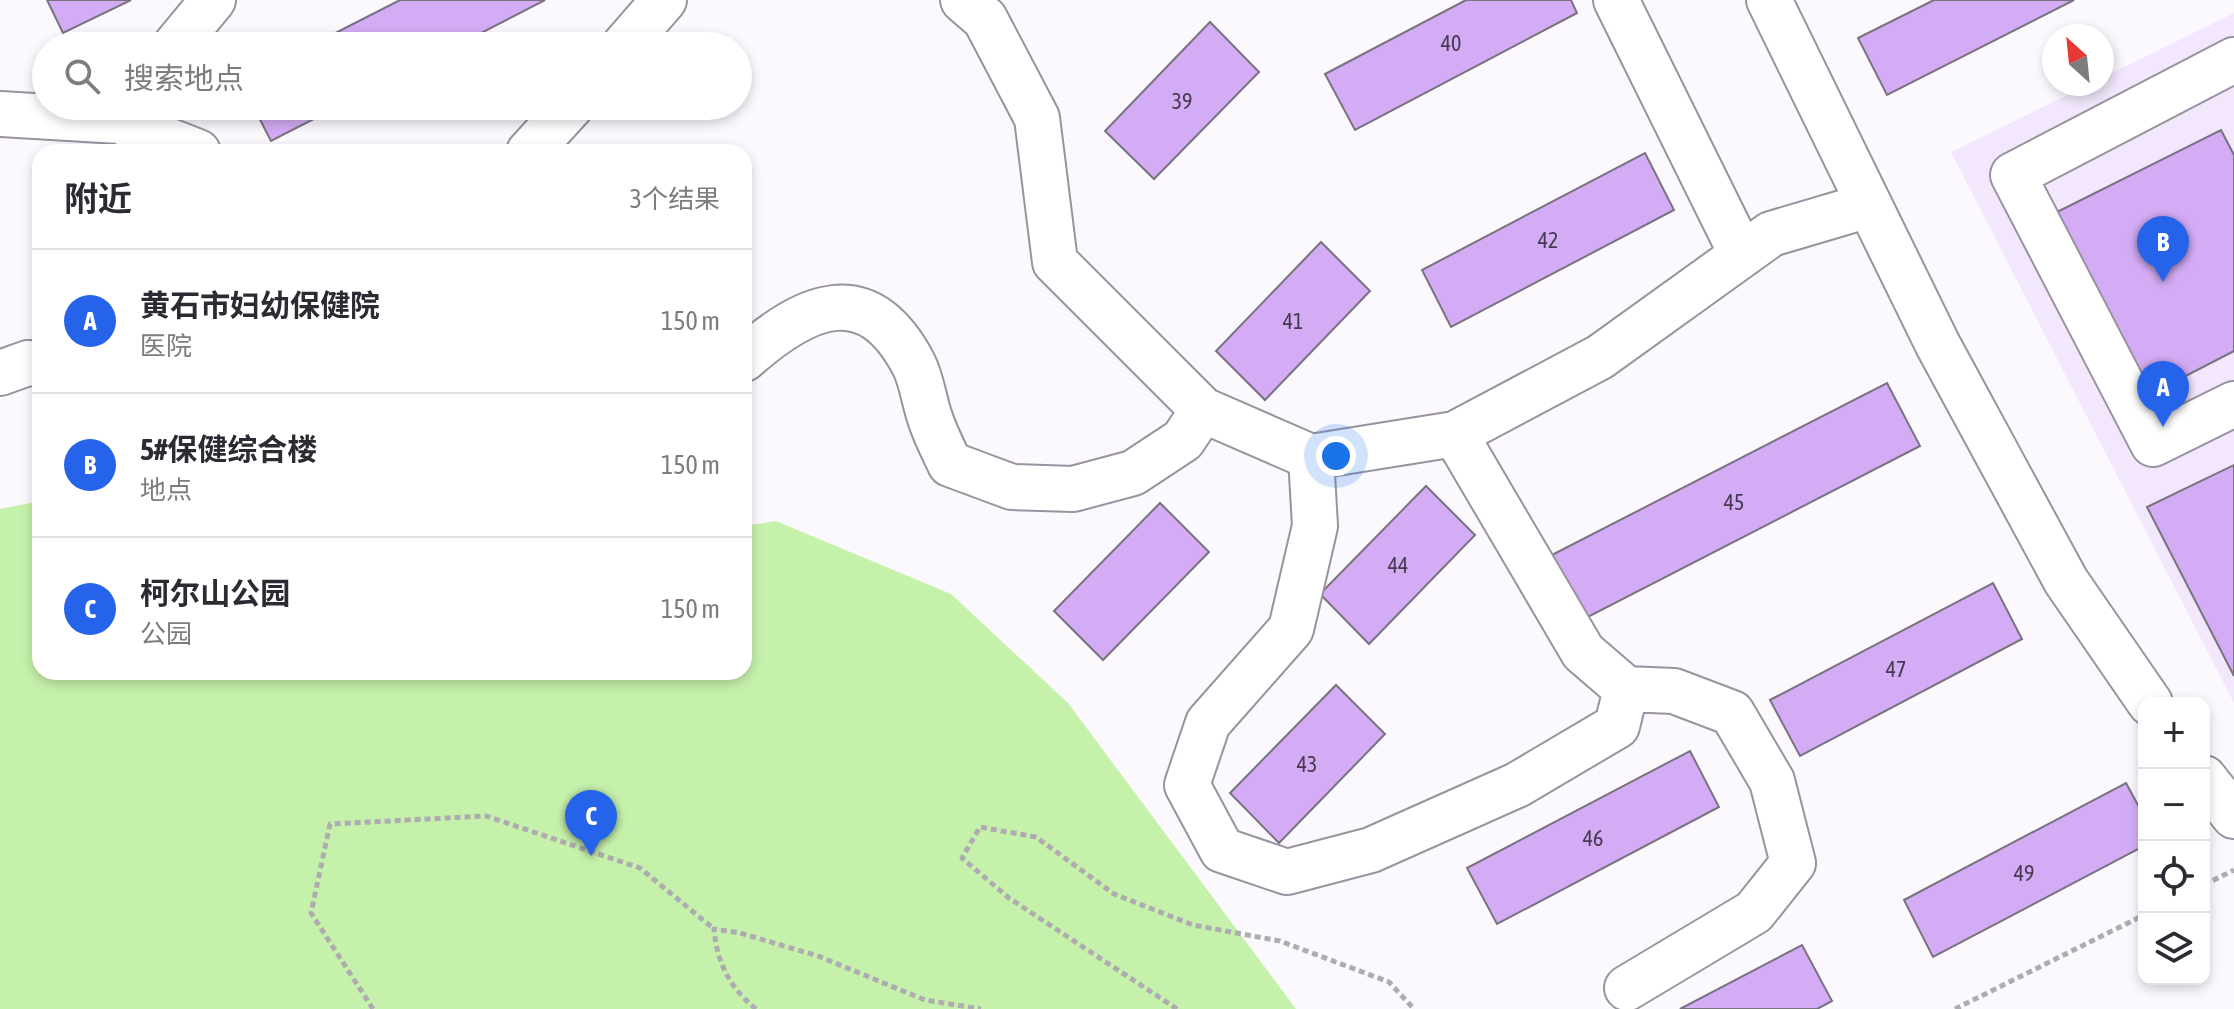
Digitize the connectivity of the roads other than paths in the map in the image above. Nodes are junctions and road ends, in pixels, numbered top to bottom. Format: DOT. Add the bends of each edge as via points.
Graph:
graph roads {
  1 [pos="213,0"];
  2 [pos="664,0"];
  3 [pos="963,0"];
  4 [pos="1616,0"];
  5 [pos="1769,0"];
  6 [pos="187,32"];
  7 [pos="636,32"];
  8 [pos="2234,60"];
  9 [pos="0,114"];
  10 [pos="32,114"];
  11 [pos="137,120"];
  12 [pos="558,120"];
  13 [pos="183,144"];
  14 [pos="536,144"];
  15 [pos="1869,205"];
  16 [pos="1742,255"];
  17 [pos="752,353"];
  18 [pos="32,363"];
  19 [pos="0,373"];
  20 [pos="2234,404"];
  21 [pos="1203,410"];
  22 [pos="1455,434"];
  23 [pos="1311,457"];
  24 [pos="1626,689"];
  25 [pos="2146,697"];
  26 [pos="2210,786"];
  27 [pos="2234,816"];
  28 [pos="1627,988"];
  1 -- 6 [label="street"];
  2 -- 7 [label="street"];
  3 -- 21 [label="street" via="985,19 1037,118 1055,262"];
  4 -- 16 [label="street"];
  5 -- 15 [label="street"];
  8 -- 20 [label="street" via="2013,175 2153,444"];
  9 -- 10 [label="street"];
  11 -- 13 [label="street"];
  12 -- 14 [label="street"];
  15 -- 16 [label="street" via="1771,234"];
  15 -- 25 [label="street" via="2066,581"];
  16 -- 22 [label="street" via="1600,357"];
  17 -- 21 [label="street" via="790,323 818,311 845,306 872,313 915,366 950,464 1012,487 1073,489 1133,473 1183,440"];
  18 -- 19 [label="street"];
  21 -- 23 [label="street"];
  22 -- 23 [label="street"];
  22 -- 24 [label="street" via="1583,652"];
  23 -- 24 [label="street" via="1315,526 1291,629 1208,723 1187,785 1222,850 1287,872 1371,850 1517,785 1617,726"];
  24 -- 28 [label="street" via="1674,691 1732,713 1772,781 1793,863 1754,912"];
  26 -- 27 [label="street"];
}
